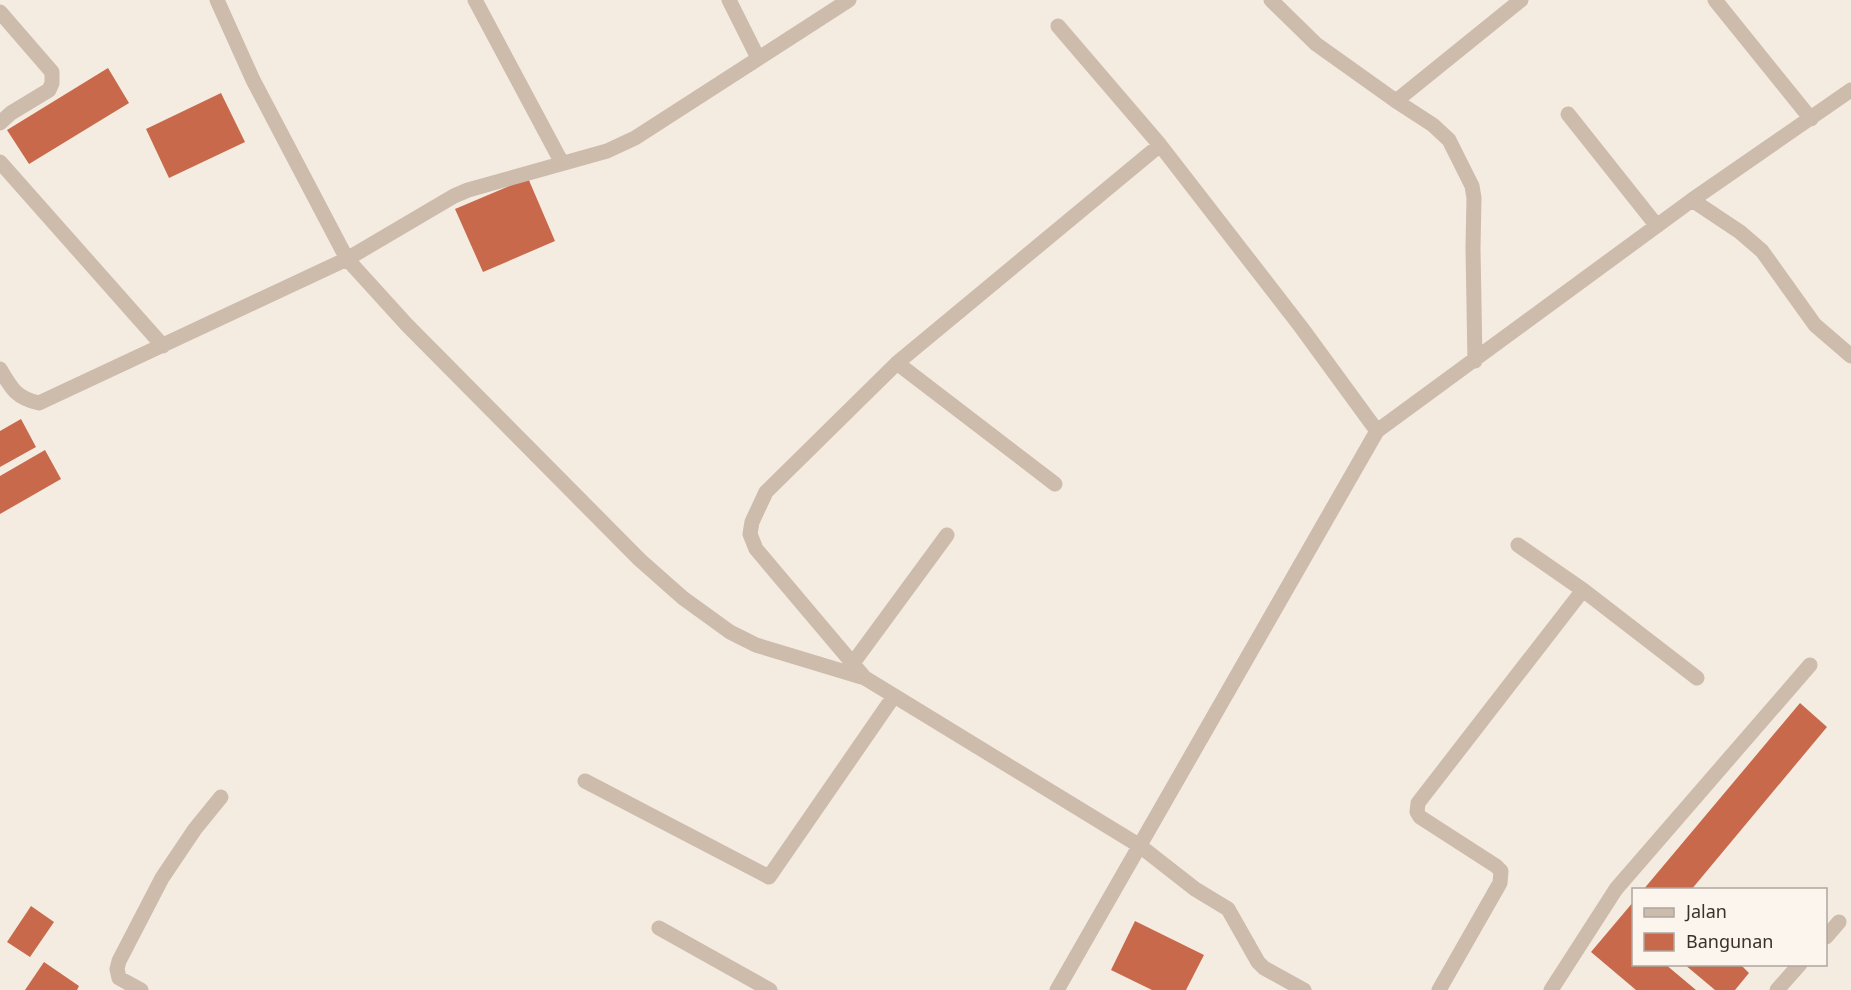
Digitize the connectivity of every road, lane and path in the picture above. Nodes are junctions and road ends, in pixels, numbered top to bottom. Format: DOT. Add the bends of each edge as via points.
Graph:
graph roads {
  1 [pos="217,0"];
  2 [pos="475,0"];
  3 [pos="729,0"];
  4 [pos="849,0"];
  5 [pos="1271,0"];
  6 [pos="1521,0"];
  7 [pos="1715,0"];
  8 [pos="0,12"];
  9 [pos="1058,26"];
  10 [pos="758,58"];
  11 [pos="1851,90"];
  12 [pos="1395,102"];
  13 [pos="1568,114"];
  14 [pos="1810,119"];
  15 [pos="0,123"];
  16 [pos="1160,145"];
  17 [pos="0,162"];
  18 [pos="562,163"];
  19 [pos="1692,200"];
  20 [pos="1657,226"];
  21 [pos="347,259"];
  22 [pos="163,346"];
  23 [pos="1851,356"];
  24 [pos="1475,361"];
  25 [pos="897,363"];
  26 [pos="0,369"];
  27 [pos="1377,431"];
  28 [pos="1055,484"];
  29 [pos="947,535"];
  30 [pos="1518,545"];
  31 [pos="1583,590"];
  32 [pos="853,663"];
  33 [pos="1810,666"];
  34 [pos="865,678"];
  35 [pos="1697,678"];
  36 [pos="894,696"];
  37 [pos="585,781"];
  38 [pos="221,797"];
  39 [pos="1140,846"];
  40 [pos="1839,922"];
  41 [pos="659,928"];
  42 [pos="1827,936"];
  43 [pos="1798,966"];
  44 [pos="131,988"];
  45 [pos="770,990"];
  46 [pos="1057,990"];
  47 [pos="1304,990"];
  48 [pos="1439,990"];
  49 [pos="1551,990"];
  50 [pos="1777,990"];
  1 -- 21 [label="street" via="253,80"];
  2 -- 18 [label="street"];
  3 -- 10 [label="street"];
  4 -- 10 [label="street"];
  5 -- 12 [label="street" via="1316,44"];
  6 -- 12 [label="street"];
  7 -- 14 [label="street"];
  8 -- 15 [label="street" via="52,72 48,90"];
  9 -- 16 [label="street"];
  10 -- 18 [label="street" via="635,138"];
  11 -- 14 [label="street"];
  12 -- 24 [label="street" via="1442,132 1472,186"];
  13 -- 20 [label="street"];
  14 -- 19 [label="street"];
  16 -- 25 [label="street"];
  16 -- 27 [label="street"];
  17 -- 22 [label="street"];
  18 -- 21 [label="street" via="454,196"];
  19 -- 20 [label="street"];
  19 -- 23 [label="street" via="1762,251 1815,325"];
  20 -- 24 [label="street"];
  21 -- 22 [label="street"];
  21 -- 34 [label="street" via="559,481 683,598 743,639"];
  22 -- 26 [label="street" via="39,403 13,391"];
  24 -- 27 [label="street"];
  25 -- 28 [label="street"];
  25 -- 32 [label="street" via="766,492 750,534 756,549"];
  27 -- 39 [label="street"];
  29 -- 32 [label="street"];
  30 -- 31 [label="street"];
  31 -- 35 [label="street"];
  31 -- 48 [label="street" via="1418,803 1420,817 1501,871 1500,883"];
  32 -- 34 [label="street"];
  33 -- 49 [label="street" via="1616,889"];
  34 -- 36 [label="street"];
  36 -- 37 [label="street" via="769,877"];
  36 -- 39 [label="street"];
  38 -- 44 [label="street" via="162,878 120,961 119,978"];
  39 -- 46 [label="street"];
  39 -- 47 [label="street" via="1228,909 1258,962"];
  40 -- 42 [label="street"];
  41 -- 45 [label="street"];
  43 -- 50 [label="street"];
}
